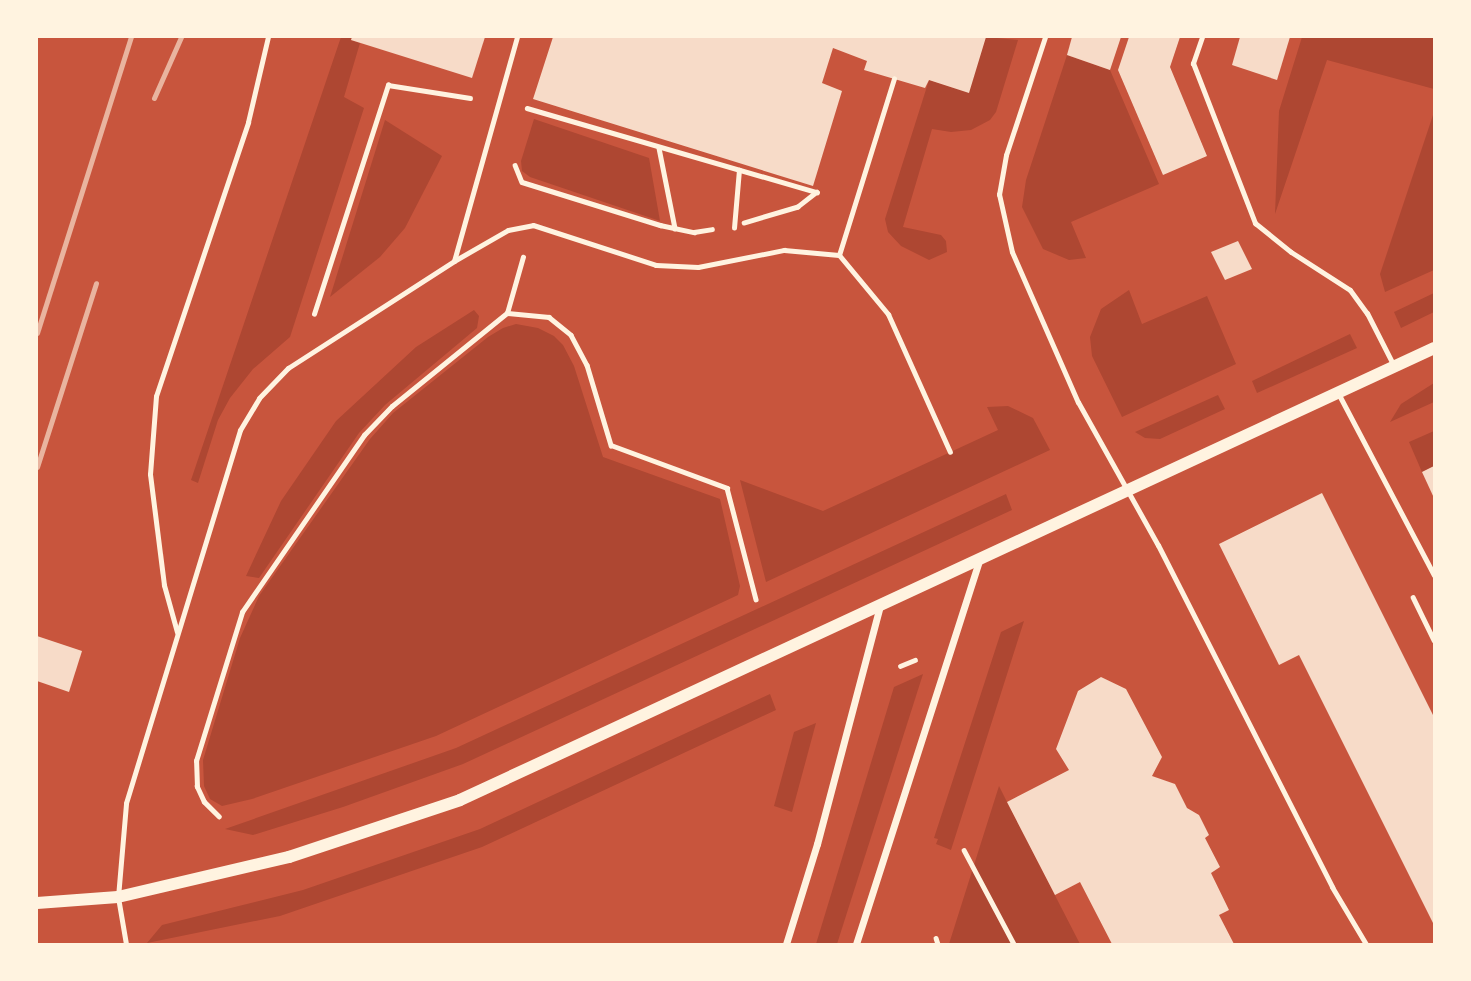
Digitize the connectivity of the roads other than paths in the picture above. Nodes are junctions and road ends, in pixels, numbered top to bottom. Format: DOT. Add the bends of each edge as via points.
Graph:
graph roads {
  1 [pos="268,37"];
  2 [pos="517,37"];
  3 [pos="1045,37"];
  4 [pos="1202,37"];
  5 [pos="894,78"];
  6 [pos="839,255"];
  7 [pos="454,261"];
  8 [pos="1434,348"];
  9 [pos="1394,366"];
  10 [pos="1338,393"];
  11 [pos="950,452"];
  12 [pos="1127,491"];
  13 [pos="979,562"];
  14 [pos="1434,575"];
  15 [pos="879,608"];
  16 [pos="177,635"];
  17 [pos="118,897"];
  18 [pos="37,903"];
  19 [pos="126,944"];
  20 [pos="786,944"];
  21 [pos="856,944"];
  22 [pos="1367,944"];
  1 -- 16 [label="lane" via="247,122 156,397 150,474 164,585"];
  2 -- 7 [label="lane"];
  3 -- 12 [label="lane" via="1006,155 999,194 1013,253 1035,307"];
  4 -- 9 [label="lane" via="1194,63 1255,223 1291,253 1350,290"];
  5 -- 6 [label="lane"];
  6 -- 7 [label="lane" via="784,250 698,267 656,265 533,225 508,230"];
  6 -- 11 [label="lane" via="888,314"];
  7 -- 16 [label="lane" via="288,368 259,398 240,430"];
  8 -- 9 [label="street"];
  9 -- 10 [label="street"];
  10 -- 12 [label="street"];
  10 -- 14 [label="lane"];
  12 -- 13 [label="street"];
  12 -- 22 [label="lane" via="1332,887"];
  13 -- 15 [label="street"];
  13 -- 21 [label="street"];
  15 -- 17 [label="street" via="460,800 289,857"];
  15 -- 20 [label="street"];
  16 -- 17 [label="lane" via="126,803"];
  17 -- 18 [label="street"];
  17 -- 19 [label="lane"];
}
